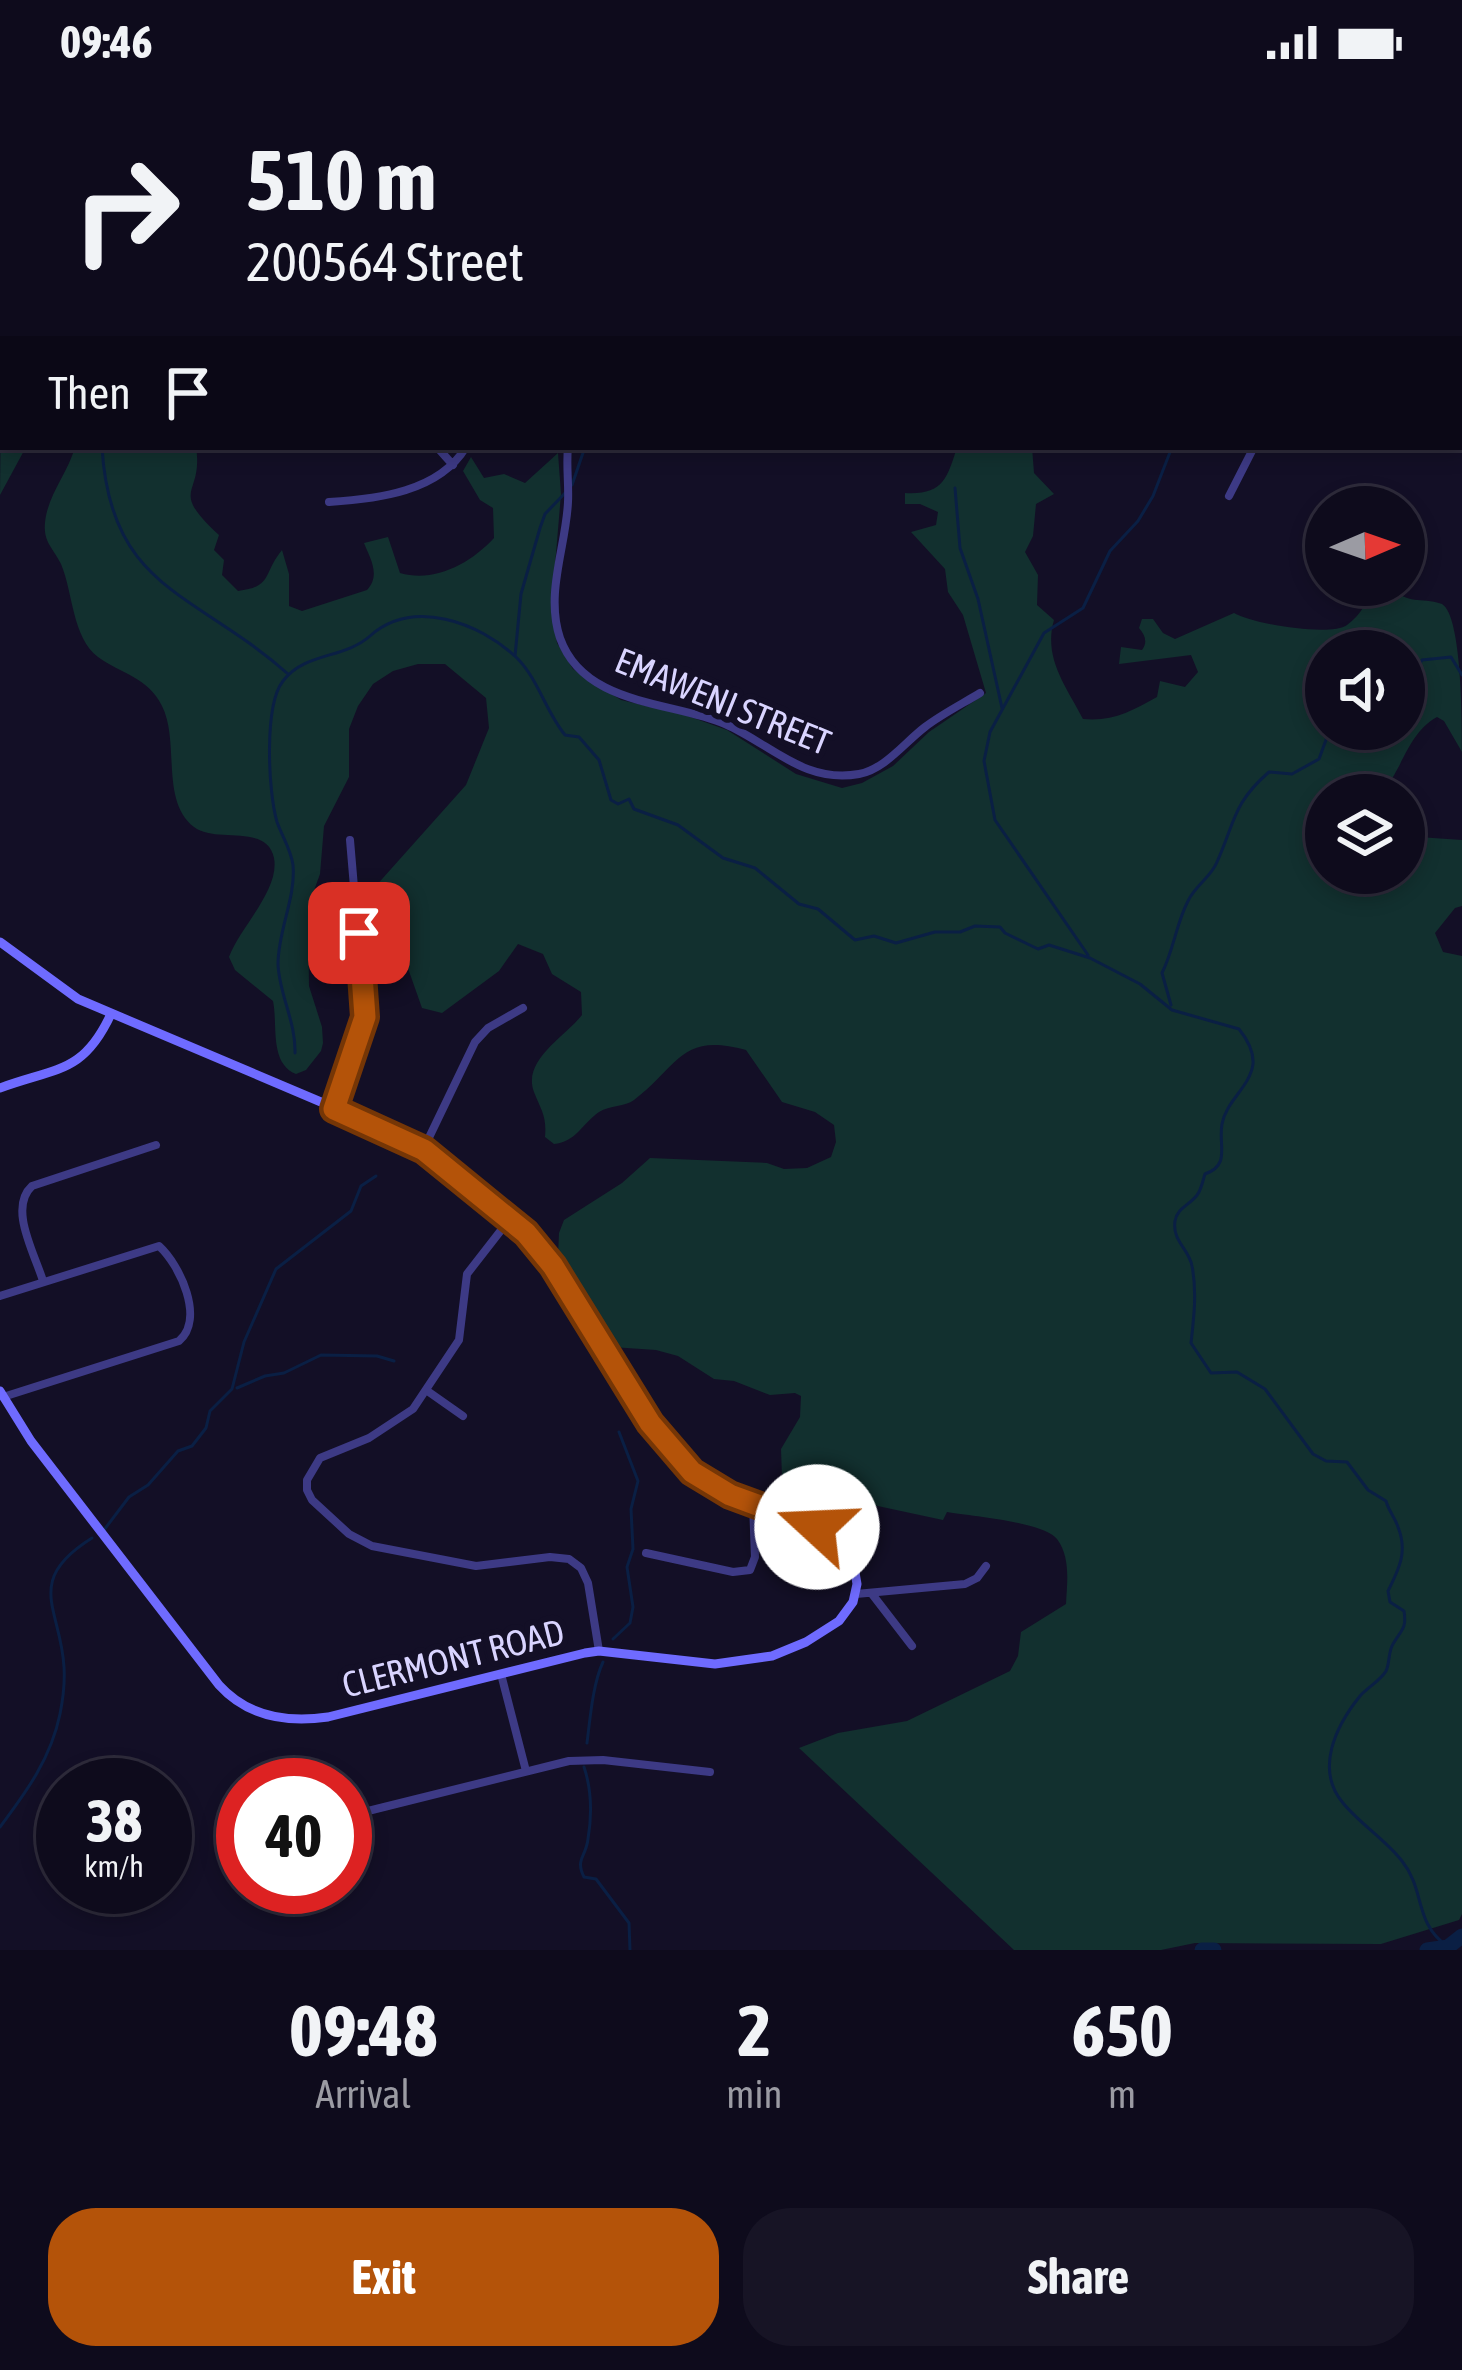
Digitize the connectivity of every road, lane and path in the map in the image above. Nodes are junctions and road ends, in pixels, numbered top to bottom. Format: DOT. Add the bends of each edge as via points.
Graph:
graph roads {
  1 [pos="440,450"];
  2 [pos="464,450"];
  3 [pos="568,450"];
  4 [pos="1252,450"];
  5 [pos="453,465"];
  6 [pos="1229,496"];
  7 [pos="329,502"];
  8 [pos="980,693"];
  9 [pos="350,840"];
  10 [pos="0,942"];
  11 [pos="524,1008"];
  12 [pos="111,1014"];
  13 [pos="0,1088"];
  14 [pos="334,1109"];
  15 [pos="156,1145"];
  16 [pos="424,1150"];
  17 [pos="511,1218"];
  18 [pos="43,1281"];
  19 [pos="0,1297"];
  20 [pos="426,1390"];
  21 [pos="2,1394"];
  22 [pos="463,1416"];
  23 [pos="753,1504"];
  24 [pos="646,1553"];
  25 [pos="986,1566"];
  26 [pos="872,1593"];
  27 [pos="856,1594"];
  28 [pos="912,1646"];
  29 [pos="599,1651"];
  30 [pos="500,1673"];
  31 [pos="526,1771"];
  32 [pos="710,1772"];
  33 [pos="372,1810"];
  1 -- 5 [label="street"];
  2 -- 5 [label="street"];
  3 -- 8 [label="street, EMAWENI STREET" via="559,634 582,670 629,698 718,722 830,776 878,767"];
  4 -- 6 [label="street"];
  5 -- 7 [label="street" via="400,492"];
  9 -- 14 [label="street" via="365,1017"];
  10 -- 12 [label="street"];
  11 -- 16 [label="street" via="475,1042"];
  12 -- 13 [label="street" via="86,1055"];
  12 -- 14 [label="street"];
  14 -- 16 [label="street"];
  15 -- 18 [label="street" via="24,1192 21,1211"];
  16 -- 17 [label="street"];
  17 -- 20 [label="street" via="466,1274 459,1340"];
  17 -- 23 [label="street" via="553,1266 663,1440 700,1479"];
  18 -- 19 [label="street"];
  18 -- 21 [label="street" via="159,1246 175,1264 191,1328 179,1340"];
  20 -- 22 [label="street"];
  20 -- 29 [label="street" via="400,1419 320,1457 307,1480 309,1495 372,1546 476,1566 574,1562 588,1583"];
  21 -- 30 [label="street, CLERMONT ROAD" via="219,1685 250,1710 316,1719"];
  23 -- 24 [label="street" via="750,1570"];
  23 -- 27 [label="street" via="838,1538 854,1561"];
  25 -- 26 [label="street" via="965,1584"];
  26 -- 27 [label="street"];
  26 -- 28 [label="street"];
  27 -- 29 [label="street, CLERMONT ROAD" via="839,1621 772,1656 715,1664"];
  29 -- 30 [label="street, CLERMONT ROAD"];
  30 -- 31 [label="street"];
  31 -- 32 [label="street" via="585,1760"];
  31 -- 33 [label="street"];
}
